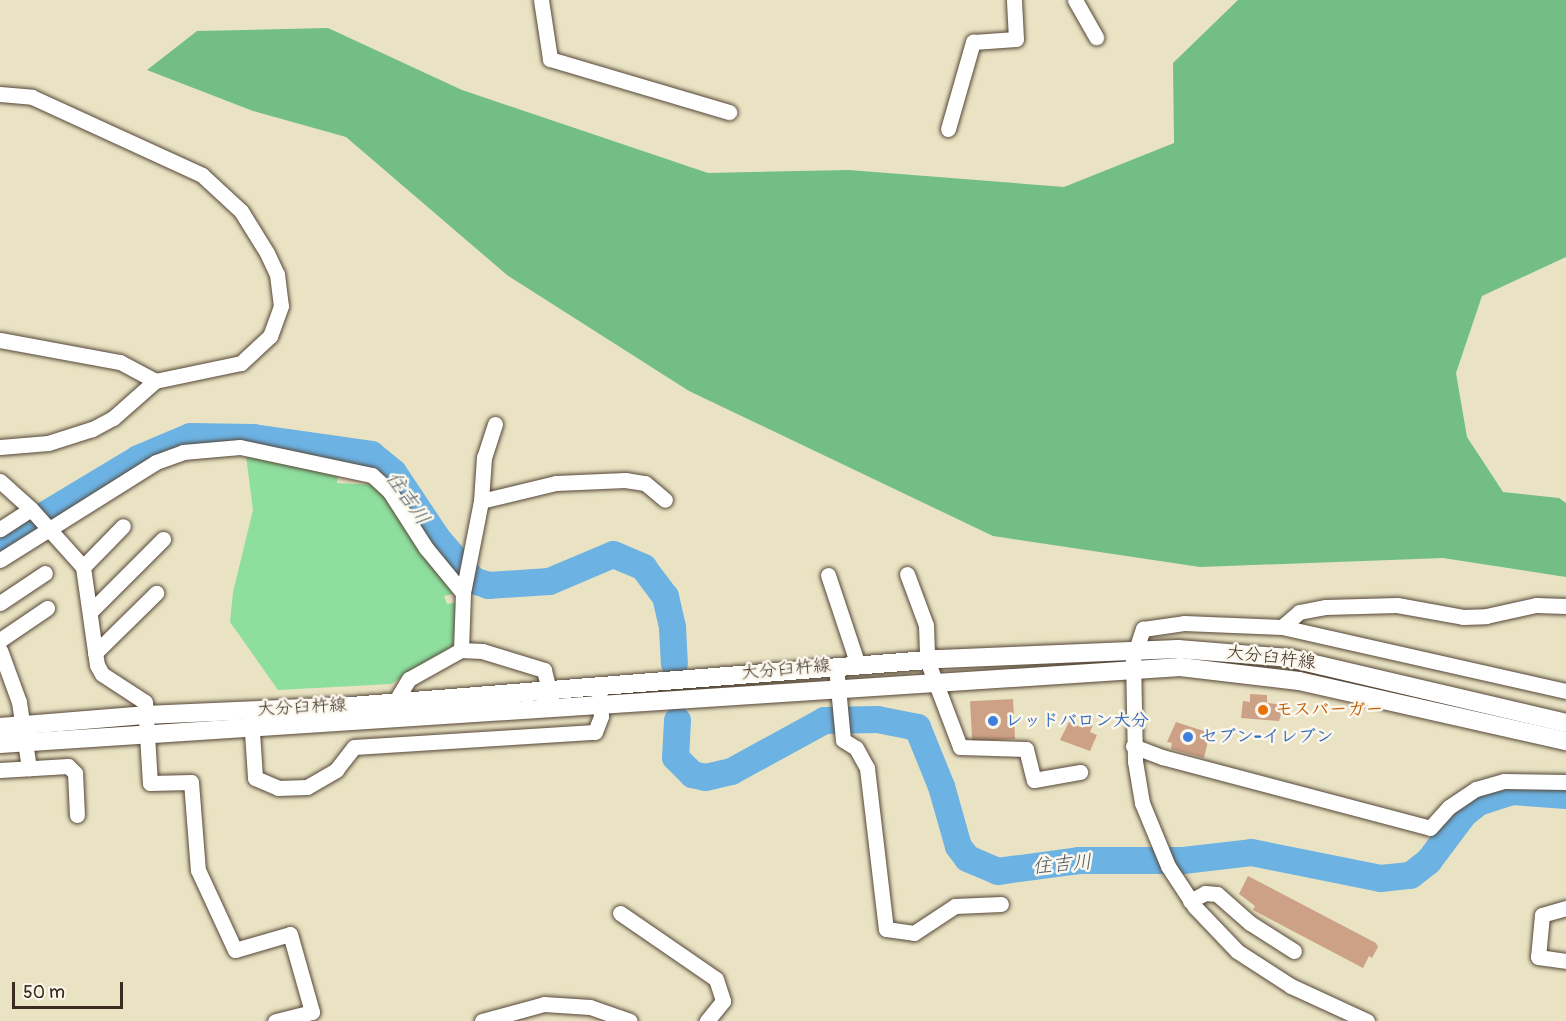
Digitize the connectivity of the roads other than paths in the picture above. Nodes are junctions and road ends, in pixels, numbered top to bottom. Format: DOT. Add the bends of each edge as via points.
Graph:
graph roads {
  1 [pos="541,0"];
  2 [pos="1014,0"];
  3 [pos="1075,0"];
  4 [pos="1096,37"];
  5 [pos="0,94"];
  6 [pos="729,112"];
  7 [pos="948,129"];
  8 [pos="0,340"];
  9 [pos="155,381"];
  10 [pos="495,424"];
  11 [pos="0,447"];
  12 [pos="0,481"];
  13 [pos="665,500"];
  14 [pos="481,501"];
  15 [pos="31,509"];
  16 [pos="123,526"];
  17 [pos="48,528"];
  18 [pos="0,529"];
  19 [pos="163,539"];
  20 [pos="0,560"];
  21 [pos="83,567"];
  22 [pos="45,573"];
  23 [pos="907,574"];
  24 [pos="828,575"];
  25 [pos="464,590"];
  26 [pos="156,593"];
  27 [pos="0,603"];
  28 [pos="1566,606"];
  29 [pos="47,608"];
  30 [pos="91,611"];
  31 [pos="1282,627"];
  32 [pos="0,640"];
  33 [pos="0,650"];
  34 [pos="461,650"];
  35 [pos="95,653"];
  36 [pos="927,660"];
  37 [pos="1133,660"];
  38 [pos="858,665"];
  39 [pos="836,666"];
  40 [pos="935,681"];
  41 [pos="837,687"];
  42 [pos="1566,691"];
  43 [pos="599,696"];
  44 [pos="551,700"];
  45 [pos="395,702"];
  46 [pos="145,715"];
  47 [pos="251,720"];
  48 [pos="1566,723"];
  49 [pos="0,727"];
  50 [pos="22,734"];
  51 [pos="148,734"];
  52 [pos="1566,741"];
  53 [pos="0,744"];
  54 [pos="1133,746"];
  55 [pos="29,768"];
  56 [pos="0,770"];
  57 [pos="1080,772"];
  58 [pos="1566,782"];
  59 [pos="77,815"];
  60 [pos="1190,901"];
  61 [pos="1001,904"];
  62 [pos="1566,908"];
  63 [pos="620,912"];
  64 [pos="1294,951"];
  65 [pos="1566,962"];
  66 [pos="274,1021"];
  67 [pos="482,1021"];
  68 [pos="630,1021"];
  69 [pos="707,1021"];
  70 [pos="1367,1021"];
  1 -- 6 [label="street" via="550,58"];
  2 -- 7 [label="street" via="1016,39 973,42"];
  3 -- 4 [label="street"];
  5 -- 9 [label="street" via="32,97 202,175 241,211 272,262 281,306 270,336 255,353 228,368"];
  8 -- 9 [label="street" via="120,362"];
  9 -- 11 [label="street" via="114,418 92,429 48,443"];
  10 -- 14 [label="street" via="484,457"];
  12 -- 15 [label="street"];
  13 -- 14 [label="street" via="645,483 625,480 556,483"];
  14 -- 25 [label="street"];
  15 -- 17 [label="street"];
  15 -- 18 [label="street"];
  16 -- 21 [label="street"];
  17 -- 20 [label="street"];
  17 -- 21 [label="street"];
  17 -- 25 [label="street" via="156,462 183,452 240,447 372,475 390,492 426,549"];
  19 -- 30 [label="street"];
  21 -- 30 [label="street"];
  22 -- 27 [label="street"];
  23 -- 36 [label="street" via="926,625"];
  24 -- 38 [label="street"];
  25 -- 34 [label="street"];
  26 -- 35 [label="street"];
  28 -- 31 [label="street" via="1536,605 1463,617 1396,605 1334,607 1299,612"];
  29 -- 32 [label="street"];
  30 -- 35 [label="street"];
  31 -- 37 [label="street" via="1155,625 1143,629"];
  31 -- 42 [label="street"];
  33 -- 50 [label="street" via="19,702"];
  34 -- 44 [label="street" via="482,651 544,670"];
  34 -- 45 [label="street" via="409,679"];
  35 -- 46 [label="street" via="102,674 145,702"];
  36 -- 37 [label="main road, 大分臼杵線"];
  36 -- 38 [label="main road, 大分臼杵線"];
  36 -- 40 [label="street"];
  37 -- 40 [label="main road, 大分臼杵線"];
  37 -- 48 [label="main road, 大分臼杵線" via="1197,650 1289,658"];
  37 -- 52 [label="main road, 大分臼杵線" via="1256,673 1364,693"];
  37 -- 54 [label="street"];
  38 -- 39 [label="main road, 大分臼杵線"];
  39 -- 41 [label="street"];
  39 -- 43 [label="main road, 大分臼杵線"];
  40 -- 41 [label="main road, 大分臼杵線"];
  40 -- 57 [label="street" via="960,747 1026,749 1034,780"];
  41 -- 43 [label="main road, 大分臼杵線"];
  41 -- 61 [label="street" via="843,740 856,748 867,768 886,929 914,933 955,906"];
  43 -- 44 [label="main road, 大分臼杵線"];
  43 -- 47 [label="street" via="595,732 354,747 336,770 306,787 278,788 255,778"];
  44 -- 45 [label="main road, 大分臼杵線"];
  44 -- 47 [label="main road, 大分臼杵線"];
  45 -- 47 [label="main road, 大分臼杵線"];
  46 -- 47 [label="main road, 大分臼杵線"];
  46 -- 50 [label="main road, 大分臼杵線"];
  46 -- 51 [label="street"];
  47 -- 51 [label="main road, 大分臼杵線"];
  49 -- 50 [label="main road, 大分臼杵線"];
  50 -- 51 [label="main road, 大分臼杵線"];
  50 -- 53 [label="main road, 大分臼杵線"];
  50 -- 55 [label="street"];
  51 -- 66 [label="street" via="150,783 191,782 198,870 235,950 290,934 312,1012"];
  54 -- 58 [label="street" via="1430,828 1449,807 1476,789 1504,781"];
  54 -- 60 [label="street" via="1142,803 1175,878"];
  55 -- 56 [label="street"];
  55 -- 59 [label="street" via="68,766 75,773"];
  60 -- 64 [label="street" via="1205,893 1217,894 1250,923"];
  60 -- 70 [label="street" via="1222,937 1254,963 1311,996"];
  62 -- 65 [label="street" via="1542,915 1538,957"];
  63 -- 69 [label="street" via="716,979 723,1000"];
  67 -- 68 [label="street" via="544,1004 590,1007"];
}
